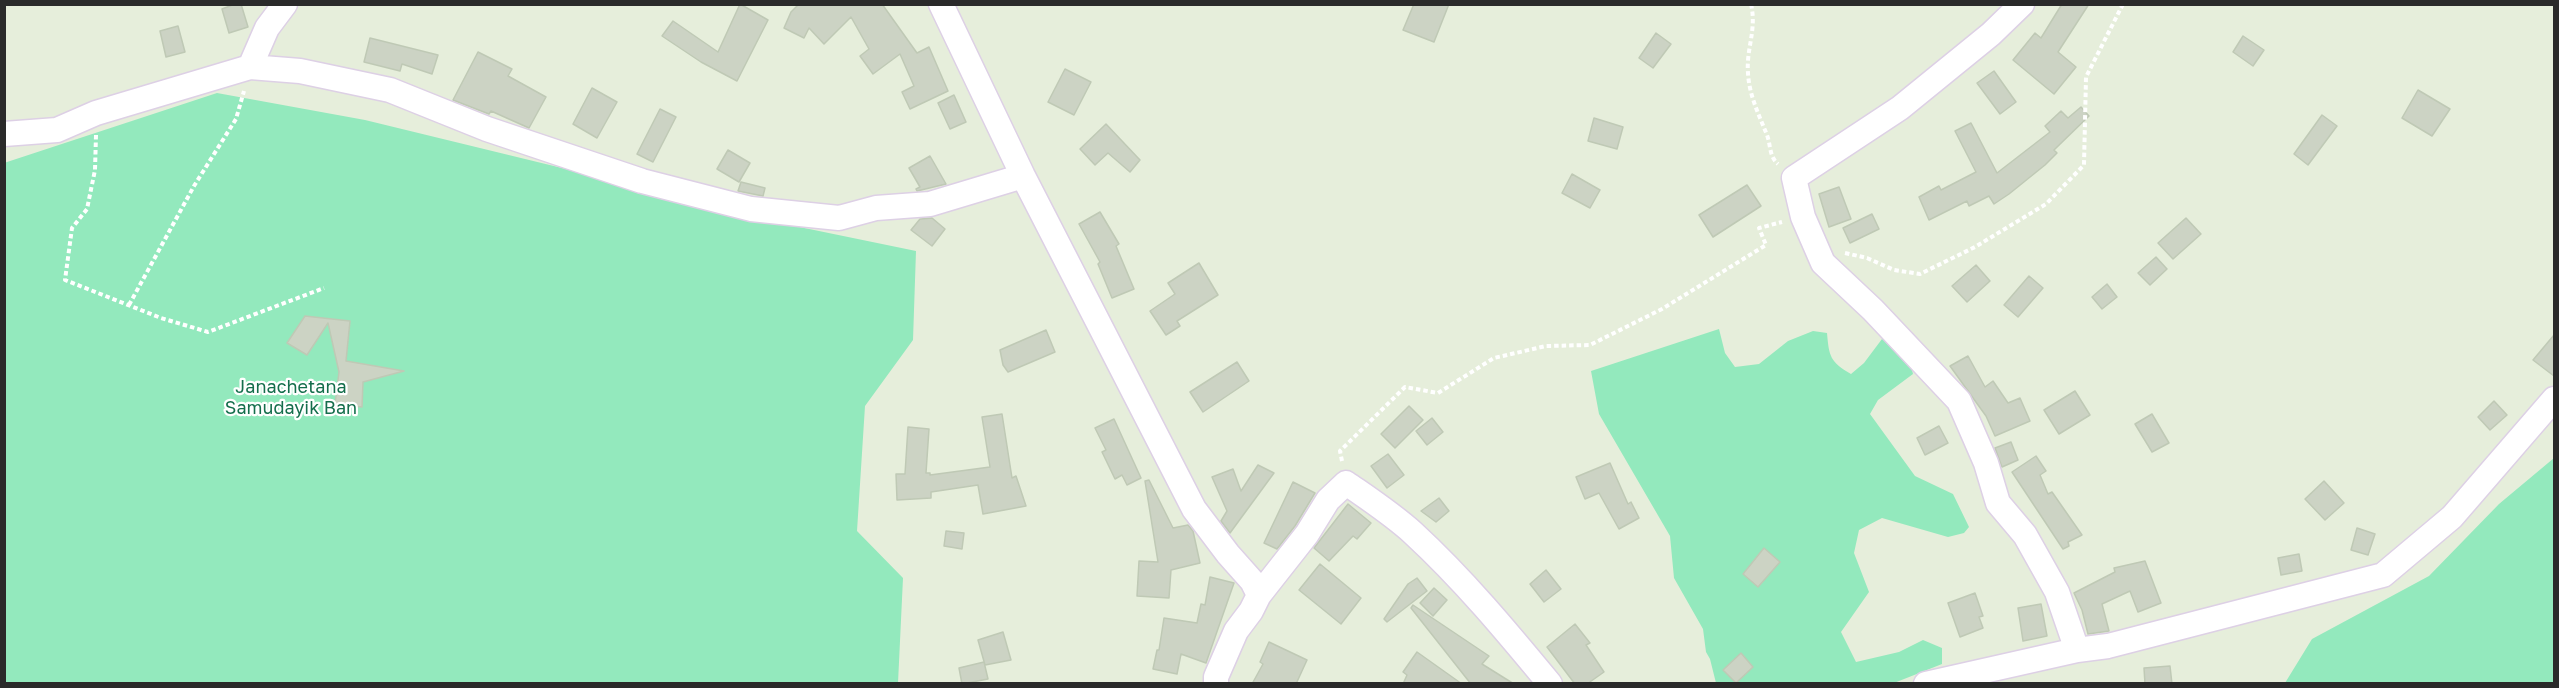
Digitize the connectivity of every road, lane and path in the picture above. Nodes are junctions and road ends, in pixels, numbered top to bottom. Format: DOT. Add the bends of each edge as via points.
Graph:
graph roads {
  1 [pos="285,4"];
  2 [pos="941,4"];
  3 [pos="1751,4"];
  4 [pos="2022,4"];
  5 [pos="2123,4"];
  6 [pos="250,67"];
  7 [pos="96,113"];
  8 [pos="4,134"];
  9 [pos="1023,176"];
  10 [pos="1794,178"];
  11 [pos="1803,217"];
  12 [pos="1823,263"];
  13 [pos="324,288"];
  14 [pos="129,305"];
  15 [pos="2554,399"];
  16 [pos="1346,483"];
  17 [pos="1259,595"];
  18 [pos="2077,650"];
  19 [pos="1216,684"];
  20 [pos="1550,684"];
  21 [pos="1926,684"];
  1 -- 6 [label="street" via="267,28"];
  2 -- 9 [label="street"];
  3 -- 10 [label="path" via="1755,20 1748,73 1755,107 1769,138 1772,159"];
  4 -- 10 [label="street" via="1900,108"];
  5 -- 12 [label="path" via="2086,77 2084,165 2046,204 1975,248 1920,274 1894,270 1845,253"];
  6 -- 7 [label="street"];
  6 -- 9 [label="street" via="300,71 390,90 488,129 631,177 751,209 838,218 876,208 930,204"];
  6 -- 14 [label="path" via="236,119"];
  7 -- 8 [label="street" via="57,130"];
  7 -- 14 [label="path" via="95,170 87,209 72,228 65,280"];
  9 -- 17 [label="street" via="1194,509"];
  10 -- 11 [label="street"];
  11 -- 12 [label="street"];
  11 -- 16 [label="path" via="1759,228 1766,245 1662,309 1590,345 1546,346 1494,358 1438,393 1405,387 1340,451"];
  12 -- 18 [label="street" via="1874,310 1959,401 1986,463 1998,503 2025,535 2058,592"];
  13 -- 14 [label="path" via="208,332"];
  15 -- 18 [label="street" via="2452,517 2383,575 2119,643"];
  16 -- 17 [label="street" via="1328,500"];
  16 -- 20 [label="street" via="1413,534 1496,619"];
  17 -- 19 [label="street" via="1236,631"];
  18 -- 21 [label="street"];
}
